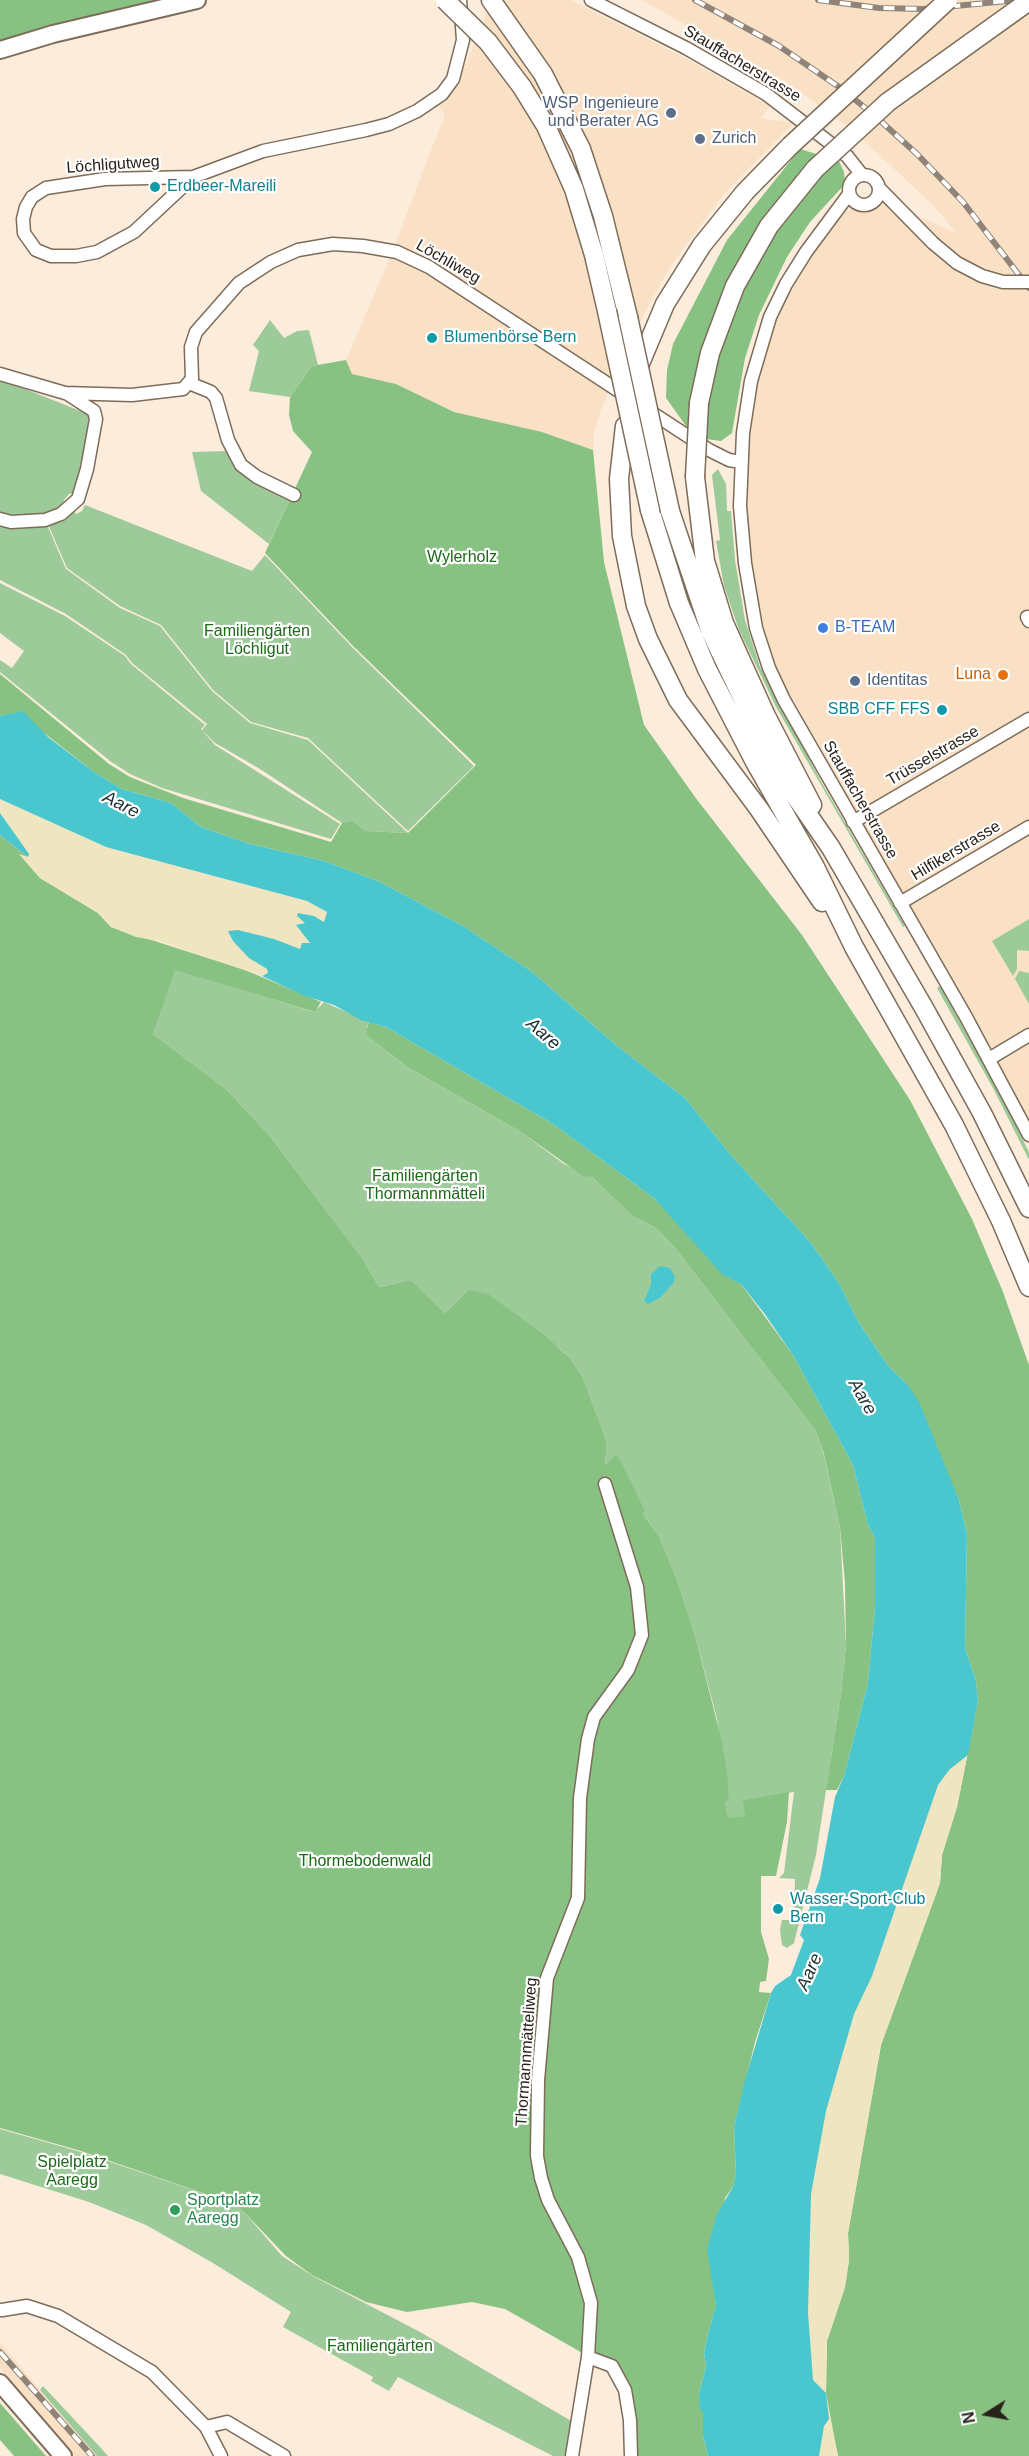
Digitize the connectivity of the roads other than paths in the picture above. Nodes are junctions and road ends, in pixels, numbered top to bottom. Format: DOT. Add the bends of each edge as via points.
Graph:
graph roads {
  1 [pos="198,0"];
  2 [pos="446,0"];
  3 [pos="460,0"];
  4 [pos="491,0"];
  5 [pos="591,0"];
  6 [pos="948,0"];
  7 [pos="1029,1"];
  8 [pos="0,51"];
  9 [pos="862,175"];
  10 [pos="192,177"];
  11 [pos="879,188"];
  12 [pos="849,194"];
  13 [pos="1029,282"];
  14 [pos="0,374"];
  15 [pos="189,383"];
  16 [pos="65,393"];
  17 [pos="741,462"];
  18 [pos="294,495"];
  19 [pos="0,519"];
  20 [pos="1029,719"];
  21 [pos="853,822"];
  22 [pos="1029,827"];
  23 [pos="831,848"];
  24 [pos="900,903"];
  25 [pos="854,947"];
  26 [pos="1029,1035"];
  27 [pos="988,1059"];
  28 [pos="1029,1135"];
  29 [pos="1029,1208"];
  30 [pos="1029,1287"];
  31 [pos="605,1484"];
  32 [pos="2,2310"];
  33 [pos="588,2357"];
  34 [pos="0,2383"];
  35 [pos="206,2427"];
  36 [pos="63,2456"];
  37 [pos="221,2456"];
  38 [pos="284,2456"];
  39 [pos="572,2456"];
  40 [pos="631,2456"];
  1 -- 8 [label="main road" via="53,34"];
  2 -- 25 [label="highway, bridge" via="488,42 522,87 546,126 574,189 594,255 650,510 676,594 707,669"];
  3 -- 10 [label="street, Löchligutweg" via="463,40 457,69 447,88 431,102 389,124 279,146"];
  4 -- 23 [label="highway, bridge" via="543,74 566,116 593,182 628,317 670,511 697,596 728,671 789,787"];
  5 -- 9 [label="street, Stauffacherstrasse" via="766,94 848,156"];
  6 -- 25 [label="highway, bridge" via="790,146 745,192 702,245 665,304 636,376 624,426 619,479 622,536 632,588 648,639 678,700"];
  7 -- 23 [label="highway, bridge" via="888,102 815,169 769,226 735,286 710,353 699,404 695,477 705,561 724,623 750,684"];
  9 -- 11 [label="street, Stauffacherstrasse" via="873,178"];
  9 -- 12 [label="street, Stauffacherstrasse" via="851,182"];
  10 -- 10 [label="street, Löchligutweg" via="96,180 46,188 32,197 26,207 24,233 36,250 51,256 97,252 134,232"];
  11 -- 12 [label="street" via="875,200 866,205 857,204"];
  11 -- 13 [label="street, Stauffacherstrasse, bridge" via="957,263 1003,282"];
  12 -- 17 [label="street, Stauffacherstrasse" via="795,268 770,317 751,381"];
  14 -- 16 [label="street"];
  15 -- 16 [label="street" via="176,391 157,393"];
  15 -- 17 [label="street, Löchliweg" via="196,333 239,283 298,250 333,244 363,246 397,252 429,267 709,450"];
  15 -- 18 [label="street" via="216,398 228,440 241,465"];
  16 -- 19 [label="street" via="94,411 96,419 78,499 61,514 45,520"];
  17 -- 21 [label="street, Stauffacherstrasse" via="744,553 762,649 776,685"];
  20 -- 21 [label="street, Trüsselstrasse"];
  21 -- 24 [label="street, Stauffacherstrasse"];
  22 -- 24 [label="street, Hilfikerstrasse"];
  23 -- 29 [label="highway" via="960,1072"];
  24 -- 27 [label="street, Stauffacherstrasse"];
  25 -- 30 [label="highway" via="954,1125"];
  26 -- 27 [label="street"];
  27 -- 28 [label="street, Stauffacherstrasse"];
  31 -- 33 [label="street, Thormannmätteliweg" via="637,1587 642,1635 628,1670 594,1717 588,1739 580,1798 578,1898 547,1978 537,2112 537,2156 548,2200 588,2284 592,2317"];
  32 -- 35 [label="street" via="27,2306 58,2316 152,2372"];
  33 -- 39 [label="street, Thormannmätteliweg"];
  33 -- 40 [label="street" via="612,2366 625,2390"];
  34 -- 36 [label="main road"];
  35 -- 37 [label="street"];
  35 -- 38 [label="street" via="227,2422"];
}
